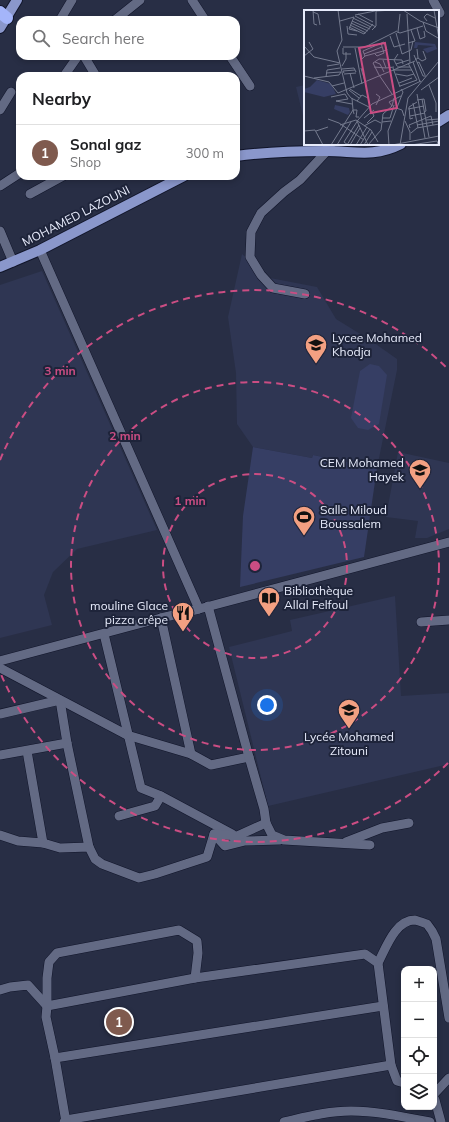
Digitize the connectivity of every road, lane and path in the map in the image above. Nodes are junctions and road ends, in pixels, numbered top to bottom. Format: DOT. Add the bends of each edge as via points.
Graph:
graph roads {
  1 [pos="17,0"];
  2 [pos="72,0"];
  3 [pos="140,0"];
  4 [pos="192,0"];
  5 [pos="433,0"];
  6 [pos="442,14"];
  7 [pos="3,15"];
  8 [pos="62,16"];
  9 [pos="120,16"];
  10 [pos="202,16"];
  11 [pos="0,28"];
  12 [pos="75,60"];
  13 [pos="86,60"];
  14 [pos="233,60"];
  15 [pos="67,72"];
  16 [pos="94,72"];
  17 [pos="250,86"];
  18 [pos="11,92"];
  19 [pos="0,110"];
  20 [pos="449,115"];
  21 [pos="439,121"];
  22 [pos="400,145"];
  23 [pos="329,148"];
  24 [pos="240,156"];
  25 [pos="16,176"];
  26 [pos="56,180"];
  27 [pos="175,180"];
  28 [pos="0,186"];
  29 [pos="30,194"];
  30 [pos="0,231"];
  31 [pos="40,250"];
  32 [pos="13,262"];
  33 [pos="0,267"];
  34 [pos="305,294"];
  35 [pos="449,542"];
  36 [pos="203,608"];
  37 [pos="161,618"];
  38 [pos="449,620"];
  39 [pos="421,622"];
  40 [pos="104,634"];
  41 [pos="0,661"];
  42 [pos="0,668"];
  43 [pos="60,700"];
  44 [pos="0,714"];
  45 [pos="128,736"];
  46 [pos="67,743"];
  47 [pos="27,751"];
  48 [pos="191,754"];
  49 [pos="0,755"];
  50 [pos="249,757"];
  51 [pos="161,796"];
  52 [pos="119,816"];
  53 [pos="266,823"];
  54 [pos="409,823"];
  55 [pos="214,834"];
  56 [pos="0,835"];
  57 [pos="237,836"];
  58 [pos="284,840"];
  59 [pos="43,843"];
  60 [pos="342,843"];
  61 [pos="370,845"];
  62 [pos="89,847"];
  63 [pos="378,963"];
  64 [pos="195,978"];
  65 [pos="0,990"];
  66 [pos="47,1006"];
  67 [pos="383,1006"];
  68 [pos="449,1018"];
  69 [pos="55,1058"];
  70 [pos="391,1065"];
  71 [pos="449,1078"];
  72 [pos="401,1082"];
  73 [pos="437,1091"];
  74 [pos="437,1107"];
  75 [pos="65,1121"];
  76 [pos="284,1122"];
  77 [pos="430,1122"];
  78 [pos="441,1122"];
  1 -- 7 [label="main road"];
  2 -- 8 [label="street"];
  3 -- 9 [label="street"];
  4 -- 10 [label="street"];
  5 -- 6 [label="street"];
  7 -- 11 [label="main road"];
  12 -- 15 [label="street"];
  13 -- 16 [label="street"];
  14 -- 17 [label="street"];
  18 -- 19 [label="street"];
  20 -- 21 [label="main road"];
  22 -- 23 [label="main road" via="371,153"];
  23 -- 24 [label="main road"];
  23 -- 34 [label="street" via="300,180 261,213 251,232 250,257 261,275 273,288"];
  25 -- 28 [label="street"];
  26 -- 29 [label="street"];
  27 -- 31 [label="main road, MOHAMED LAZOUNI"];
  30 -- 32 [label="street"];
  31 -- 32 [label="main road, MOHAMED LAZOUNI"];
  31 -- 36 [label="street"];
  32 -- 33 [label="main road, MOHAMED LAZOUNI"];
  35 -- 36 [label="street"];
  36 -- 37 [label="street"];
  36 -- 50 [label="street"];
  37 -- 40 [label="street"];
  37 -- 48 [label="street"];
  38 -- 39 [label="street"];
  40 -- 41 [label="street"];
  40 -- 45 [label="street"];
  42 -- 43 [label="street"];
  43 -- 44 [label="street"];
  43 -- 45 [label="street"];
  43 -- 46 [label="street"];
  45 -- 48 [label="street"];
  45 -- 51 [label="street" via="140,788"];
  46 -- 47 [label="street"];
  46 -- 62 [label="street"];
  47 -- 49 [label="street"];
  47 -- 59 [label="street"];
  48 -- 50 [label="street" via="211,765"];
  50 -- 53 [label="street"];
  51 -- 52 [label="street" via="155,806"];
  51 -- 57 [label="street"];
  53 -- 57 [label="street"];
  53 -- 58 [label="street" via="272,835"];
  54 -- 60 [label="street" via="382,828"];
  55 -- 57 [label="street"];
  55 -- 58 [label="street" via="225,846 245,841"];
  55 -- 62 [label="street" via="207,857 139,878 102,864 95,859"];
  56 -- 59 [label="street" via="18,841"];
  58 -- 60 [label="street"];
  59 -- 62 [label="street" via="60,848"];
  60 -- 61 [label="street"];
  63 -- 64 [label="street" via="365,954"];
  63 -- 67 [label="street"];
  63 -- 68 [label="street" via="393,933 405,922 415,920 427,924 436,939"];
  64 -- 66 [label="street"];
  64 -- 66 [label="street" via="197,941 179,930 57,953 49,962"];
  65 -- 66 [label="street" via="28,985"];
  66 -- 69 [label="street" via="46,1017"];
  67 -- 69 [label="street"];
  67 -- 70 [label="street"];
  69 -- 75 [label="street"];
  70 -- 72 [label="street" via="397,1081"];
  70 -- 75 [label="street"];
  71 -- 73 [label="street"];
  74 -- 78 [label="street"];
  76 -- 77 [label="street" via="350,1111"];
}
